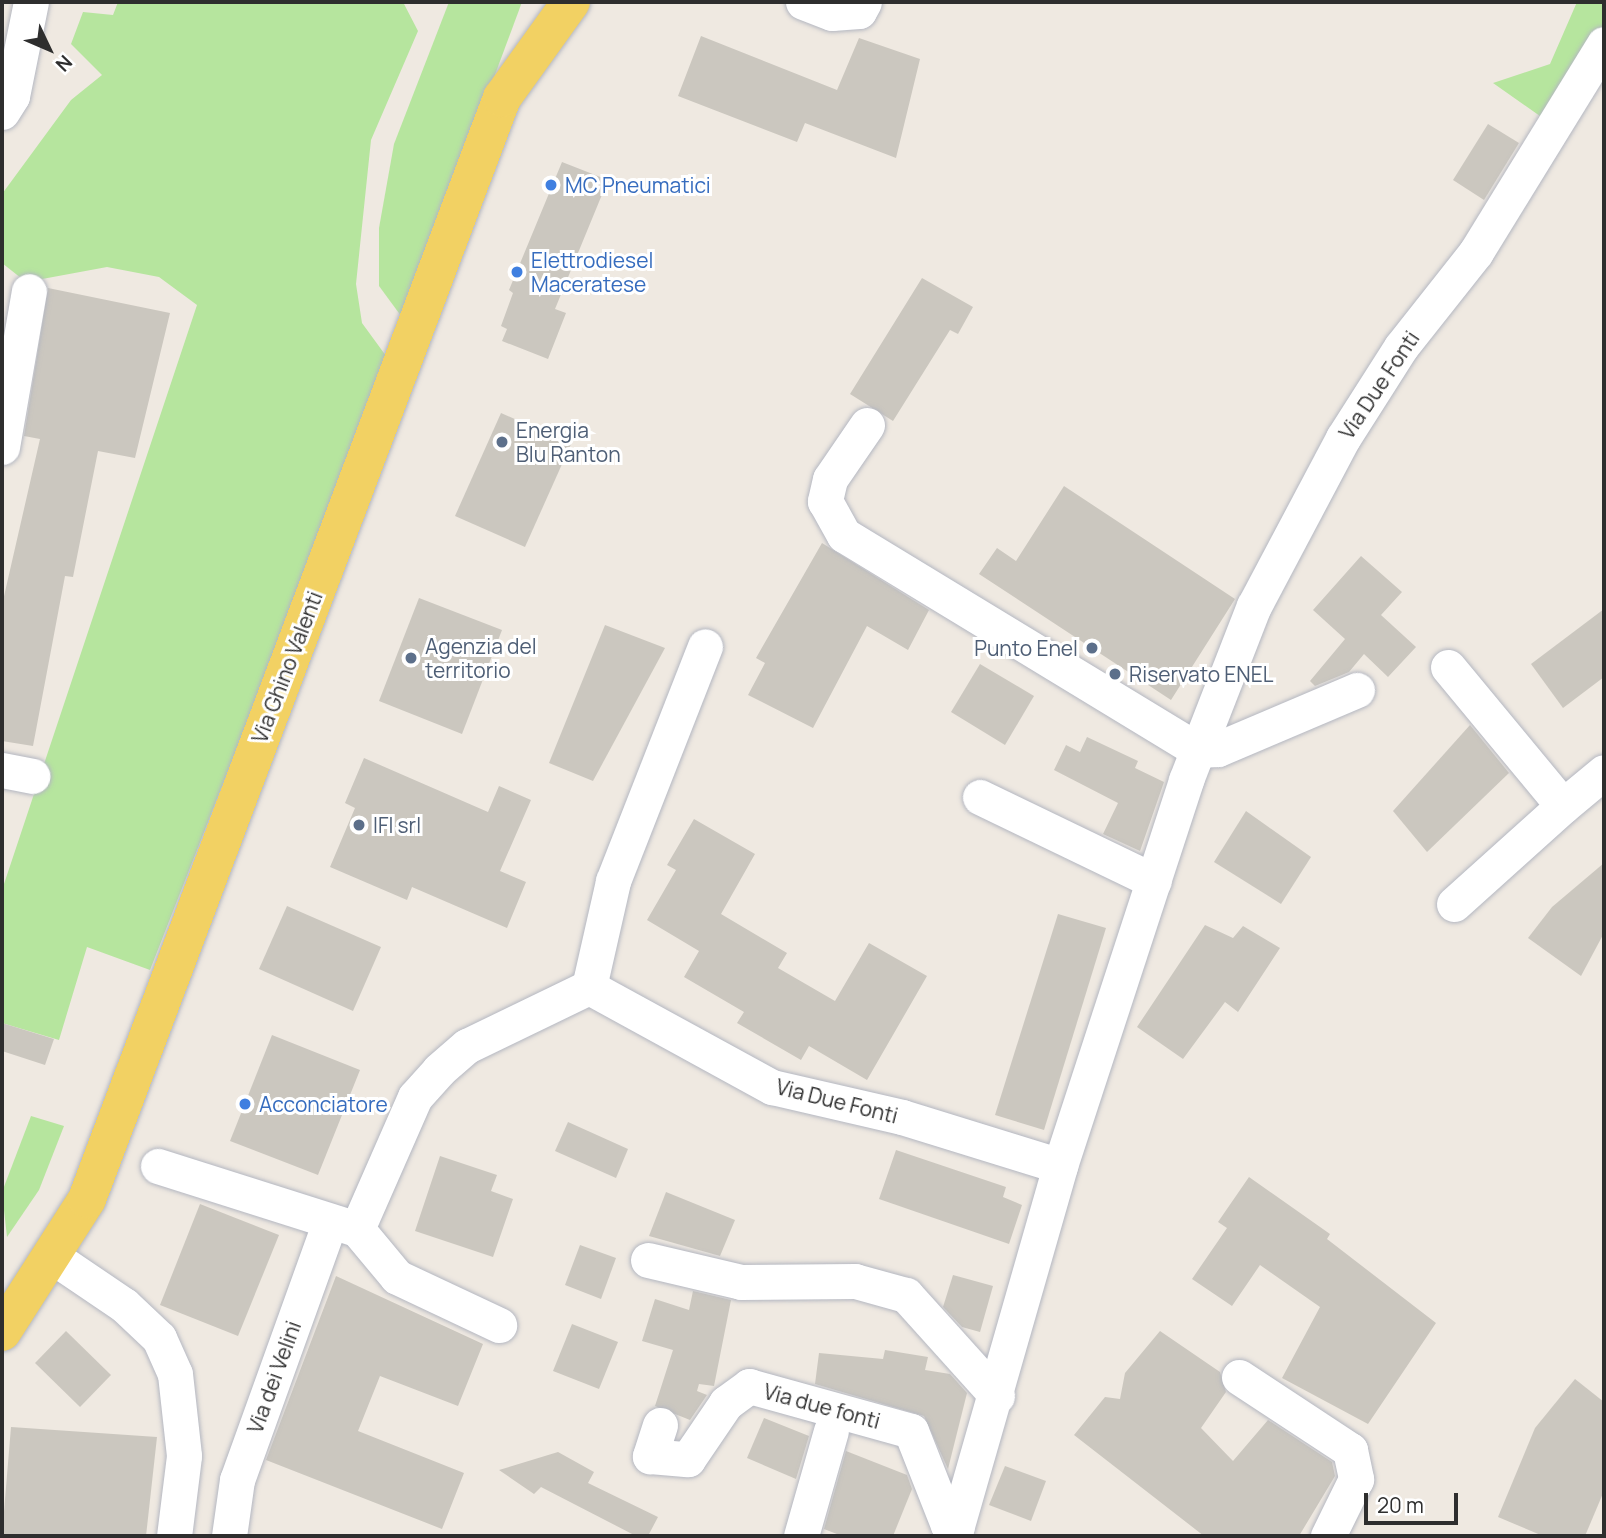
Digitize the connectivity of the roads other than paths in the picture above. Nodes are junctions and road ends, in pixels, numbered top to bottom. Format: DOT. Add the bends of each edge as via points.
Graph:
graph roads {
  1 [pos="31,2"];
  2 [pos="570,2"];
  3 [pos="803,2"];
  4 [pos="864,2"];
  5 [pos="1604,44"];
  6 [pos="2,112"];
  7 [pos="29,291"];
  8 [pos="867,425"];
  9 [pos="2,447"];
  10 [pos="705,646"];
  11 [pos="1448,667"];
  12 [pos="1357,690"];
  13 [pos="1197,750"];
  14 [pos="1604,772"];
  15 [pos="980,797"];
  16 [pos="1563,806"];
  17 [pos="1154,881"];
  18 [pos="1454,904"];
  19 [pos="589,987"];
  20 [pos="158,1166"];
  21 [pos="1060,1166"];
  22 [pos="344,1225"];
  23 [pos="53,1257"];
  24 [pos="648,1260"];
  25 [pos="499,1325"];
  26 [pos="2,1332"];
  27 [pos="1239,1377"];
  28 [pos="997,1396"];
  29 [pos="660,1425"];
  30 [pos="831,1431"];
  31 [pos="955,1532"];
  32 [pos="174,1536"];
  33 [pos="229,1536"];
  34 [pos="801,1536"];
  35 [pos="1328,1536"];
  1 -- 6 [label="street" via="12,96"];
  2 -- 23 [label="main road, Via Ghino Valenti" via="502,98 134,1086 87,1199"];
  3 -- 4 [label="street" via="832,13 859,11"];
  5 -- 13 [label="street, Via Due Fonti" via="1476,252 1401,348 1323,473 1255,606"];
  7 -- 9 [label="street"];
  8 -- 13 [label="street" via="830,480 825,502 844,535"];
  10 -- 19 [label="street" via="613,881"];
  11 -- 16 [label="street"];
  12 -- 13 [label="street" via="1218,749"];
  13 -- 17 [label="street, Via Due Fonti"];
  14 -- 16 [label="street"];
  15 -- 17 [label="street"];
  16 -- 18 [label="street"];
  17 -- 21 [label="street, Via Due Fonti"];
  19 -- 21 [label="street, Via Due Fonti" via="772,1087 902,1117"];
  19 -- 22 [label="street" via="467,1046 439,1070 415,1097"];
  20 -- 22 [label="street"];
  21 -- 28 [label="street, Via Due Fonti"];
  22 -- 25 [label="street" via="397,1277"];
  22 -- 33 [label="street, Via dei Velini" via="237,1480"];
  23 -- 26 [label="main road, Via Ghino Valenti"];
  23 -- 32 [label="street" via="124,1305 159,1338 175,1374 184,1456"];
  24 -- 28 [label="street" via="741,1282 855,1281 906,1295"];
  27 -- 35 [label="street" via="1350,1450 1356,1479"];
  28 -- 31 [label="street, Via Due Fonti"];
  29 -- 31 [label="street, Via due fonti" via="650,1456 688,1459 726,1403 749,1386 911,1431 948,1525"];
  30 -- 34 [label="street"];
}
